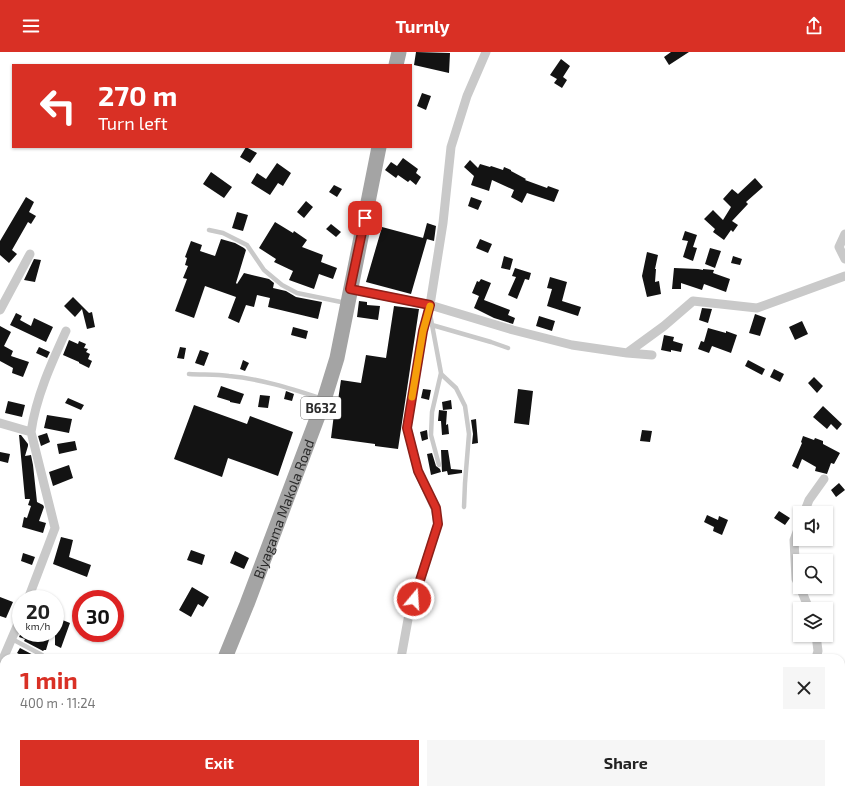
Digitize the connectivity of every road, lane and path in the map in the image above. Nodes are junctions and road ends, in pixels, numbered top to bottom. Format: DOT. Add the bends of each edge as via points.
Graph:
graph roads {
  1 [pos="399,52"];
  2 [pos="486,52"];
  3 [pos="396,64"];
  4 [pos="380,148"];
  5 [pos="209,230"];
  6 [pos="845,234"];
  7 [pos="30,254"];
  8 [pos="845,259"];
  9 [pos="845,276"];
  10 [pos="349,296"];
  11 [pos="429,307"];
  12 [pos="0,310"];
  13 [pos="432,325"];
  14 [pos="66,332"];
  15 [pos="508,348"];
  16 [pos="627,354"];
  17 [pos="652,355"];
  18 [pos="189,374"];
  19 [pos="441,374"];
  20 [pos="324,400"];
  21 [pos="0,423"];
  22 [pos="31,432"];
  23 [pos="439,465"];
  24 [pos="824,479"];
  25 [pos="807,506"];
  26 [pos="464,507"];
  27 [pos="31,590"];
  28 [pos="12,639"];
  29 [pos="18,642"];
  30 [pos="817,642"];
  31 [pos="5,654"];
  32 [pos="40,654"];
  33 [pos="227,654"];
  34 [pos="402,654"];
  35 [pos="817,654"];
  1 -- 3 [label="main road"];
  2 -- 11 [label="street" via="467,96 451,147 443,222"];
  4 -- 10 [label="main road, Biyagama Makola Road / B632"];
  5 -- 10 [label="lane" via="223,233 247,246 264,270 282,285 297,293"];
  6 -- 8 [label="street" via="839,247"];
  7 -- 12 [label="street"];
  9 -- 16 [label="street" via="757,308 693,301"];
  10 -- 11 [label="street"];
  10 -- 20 [label="main road, Biyagama Makola Road / B632" via="337,358"];
  11 -- 13 [label="lane"];
  11 -- 16 [label="street" via="565,343"];
  11 -- 34 [label="street" via="407,428 418,471 436,508 438,524 409,614"];
  13 -- 15 [label="lane"];
  13 -- 19 [label="lane"];
  14 -- 22 [label="street" via="42,390"];
  16 -- 17 [label="street"];
  18 -- 20 [label="lane" via="229,376 268,382"];
  19 -- 23 [label="lane" via="432,412 431,435"];
  19 -- 26 [label="lane" via="456,388 465,406 469,434"];
  20 -- 33 [label="main road, Biyagama Makola Road / B632"];
  21 -- 22 [label="street"];
  22 -- 27 [label="street" via="55,528"];
  24 -- 25 [label="street"];
  28 -- 31 [label="street"];
  29 -- 32 [label="lane"];
  30 -- 35 [label="street"];
}
